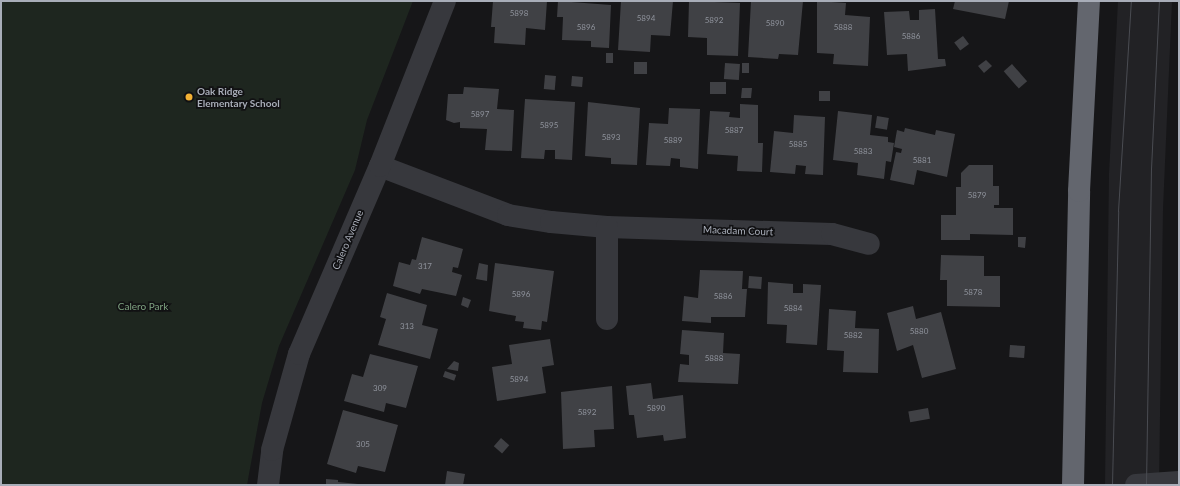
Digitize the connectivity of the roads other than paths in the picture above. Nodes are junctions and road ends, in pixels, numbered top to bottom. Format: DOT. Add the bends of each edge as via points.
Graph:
graph roads {
  1 [pos="445,1"];
  2 [pos="1089,1"];
  3 [pos="380,166"];
  4 [pos="607,227"];
  5 [pos="869,244"];
  6 [pos="607,319"];
  7 [pos="1179,482"];
  8 [pos="268,485"];
  9 [pos="1073,485"];
  10 [pos="1136,485"];
  1 -- 3 [label="street, Calero Avenue"];
  2 -- 9 [label="highway" via="1079,191"];
  3 -- 4 [label="street, Macadam Court" via="508,215"];
  3 -- 8 [label="street, Calero Avenue" via="299,354 274,444"];
  4 -- 5 [label="street, Macadam Court" via="832,234"];
  4 -- 6 [label="street"];
  7 -- 10 [label="street"];
}
